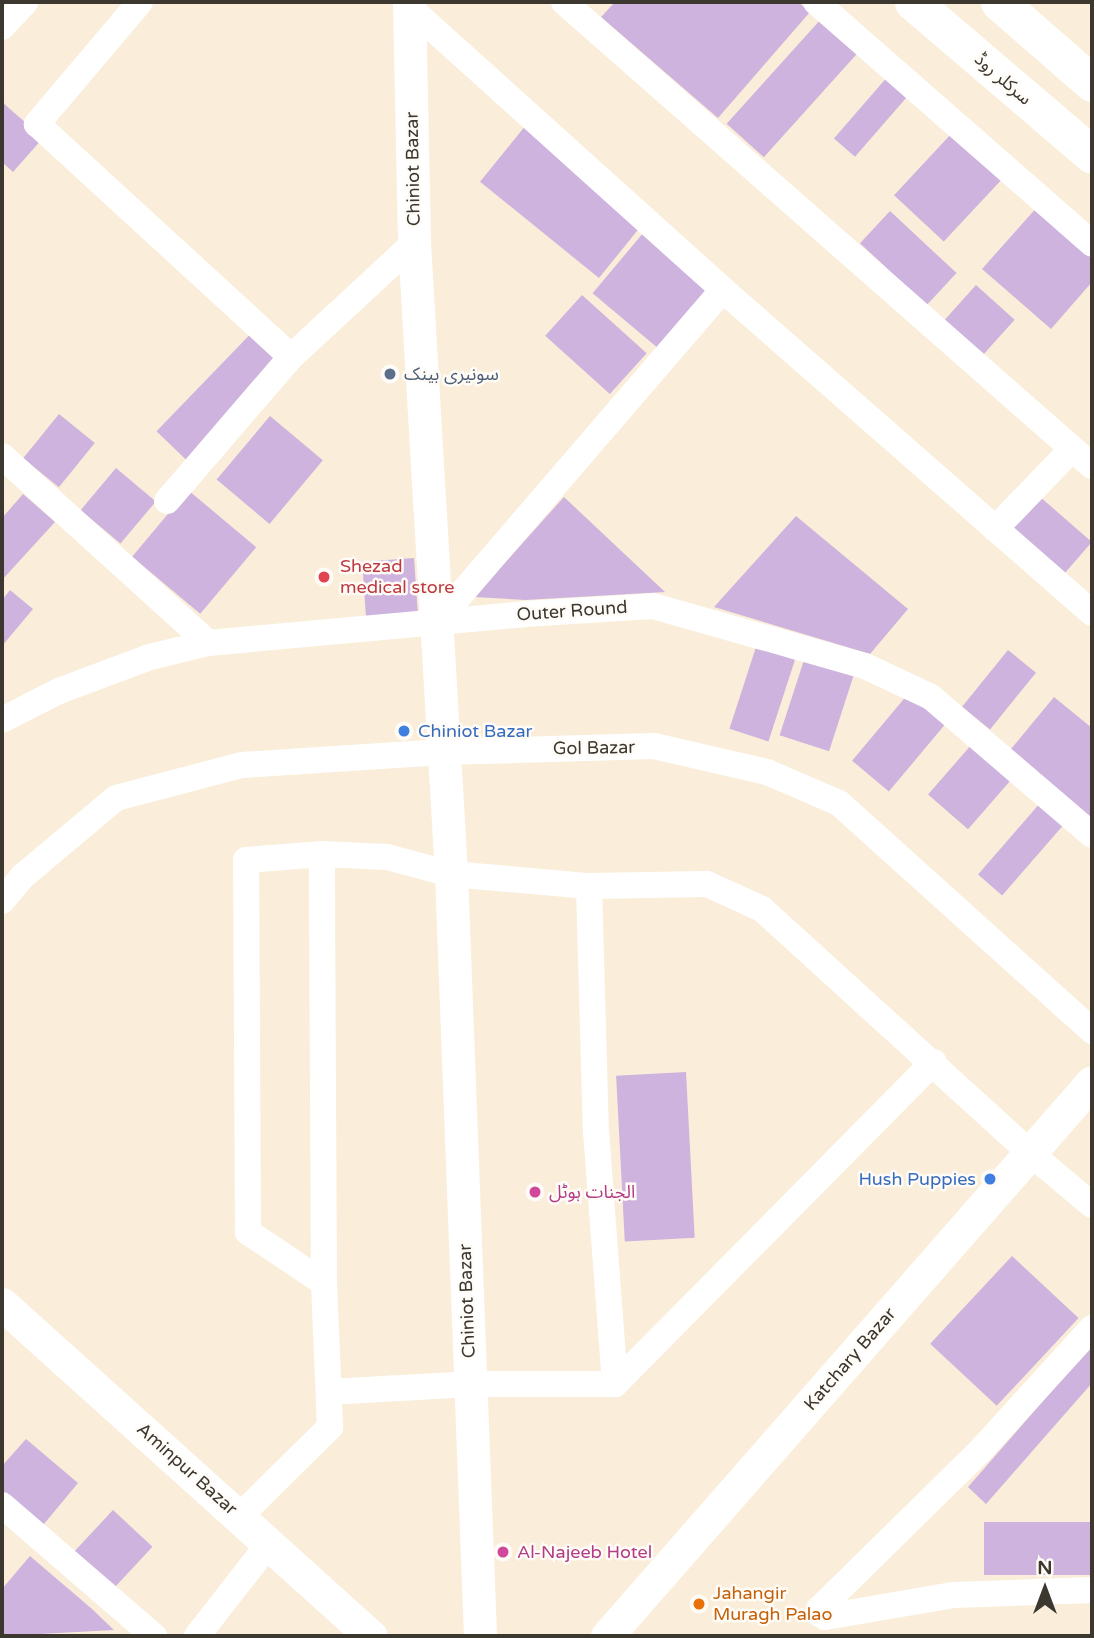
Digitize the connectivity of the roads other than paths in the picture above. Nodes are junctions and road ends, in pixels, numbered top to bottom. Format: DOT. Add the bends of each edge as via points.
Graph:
graph roads {
  1 [pos="25,2"];
  2 [pos="141,2"];
  3 [pos="564,2"];
  4 [pos="816,2"];
  5 [pos="914,2"];
  6 [pos="999,2"];
  7 [pos="410,5"];
  8 [pos="2,27"];
  9 [pos="1092,83"];
  10 [pos="1092,155"];
  11 [pos="414,243"];
  12 [pos="1092,244"];
  13 [pos="723,289"];
  14 [pos="291,357"];
  15 [pos="1072,449"];
  16 [pos="2,456"];
  17 [pos="1092,466"];
  18 [pos="167,501"];
  19 [pos="995,529"];
  20 [pos="1092,613"];
  21 [pos="437,622"];
  22 [pos="208,643"];
  23 [pos="3,717"];
  24 [pos="443,752"];
  25 [pos="1092,835"];
  26 [pos="322,854"];
  27 [pos="451,874"];
  28 [pos="589,886"];
  29 [pos="2,901"];
  30 [pos="1092,1031"];
  31 [pos="933,1062"];
  32 [pos="1092,1082"];
  33 [pos="1030,1153"];
  34 [pos="1092,1205"];
  35 [pos="324,1283"];
  36 [pos="2,1304"];
  37 [pos="1092,1328"];
  38 [pos="470,1384"];
  39 [pos="615,1384"];
  40 [pos="329,1392"];
  41 [pos="2,1505"];
  42 [pos="240,1516"];
  43 [pos="268,1544"];
  44 [pos="1092,1590"];
  45 [pos="154,1636"];
  46 [pos="197,1636"];
  47 [pos="371,1636"];
  48 [pos="480,1636"];
  49 [pos="607,1636"];
  1 -- 8 [label="street"];
  2 -- 14 [label="street" via="37,124"];
  3 -- 15 [label="street"];
  4 -- 12 [label="street"];
  5 -- 10 [label="main road, سرکلر روڈ"];
  6 -- 9 [label="main road"];
  7 -- 11 [label="street, Chiniot Bazar"];
  7 -- 13 [label="street"];
  11 -- 14 [label="street"];
  11 -- 21 [label="street, Chiniot Bazar"];
  13 -- 19 [label="street"];
  13 -- 21 [label="street"];
  14 -- 18 [label="street"];
  15 -- 17 [label="street"];
  15 -- 19 [label="street"];
  16 -- 22 [label="street"];
  19 -- 20 [label="street"];
  21 -- 22 [label="street, Outer Round"];
  21 -- 24 [label="street, Chiniot Bazar"];
  21 -- 25 [label="street, Outer Round" via="653,606 865,666 931,697"];
  22 -- 23 [label="street, Outer Round" via="150,657"];
  24 -- 27 [label="street, Chiniot Bazar"];
  24 -- 29 [label="street, Gol Bazar" via="242,765 116,798 23,876"];
  24 -- 30 [label="street, Gol Bazar" via="654,746 767,772 839,803"];
  26 -- 27 [label="street" via="387,857"];
  26 -- 35 [label="street"];
  26 -- 35 [label="street" via="246,860 246,874 248,1233"];
  27 -- 28 [label="street"];
  27 -- 38 [label="street, Chiniot Bazar"];
  28 -- 31 [label="street" via="707,884 762,909"];
  28 -- 39 [label="street" via="596,1131"];
  31 -- 33 [label="street"];
  31 -- 39 [label="street"];
  32 -- 33 [label="street, Katchary Bazar"];
  33 -- 34 [label="street"];
  33 -- 49 [label="street, Katchary Bazar"];
  35 -- 40 [label="street"];
  36 -- 42 [label="street, Aminpur Bazar"];
  37 -- 44 [label="street" via="979,1452 819,1609 825,1617 954,1595"];
  38 -- 39 [label="street"];
  38 -- 40 [label="street"];
  38 -- 48 [label="street, Chiniot Bazar"];
  40 -- 42 [label="street" via="330,1427"];
  41 -- 45 [label="street"];
  42 -- 43 [label="street, Aminpur Bazar"];
  43 -- 46 [label="street"];
  43 -- 47 [label="street, Aminpur Bazar"];
}
